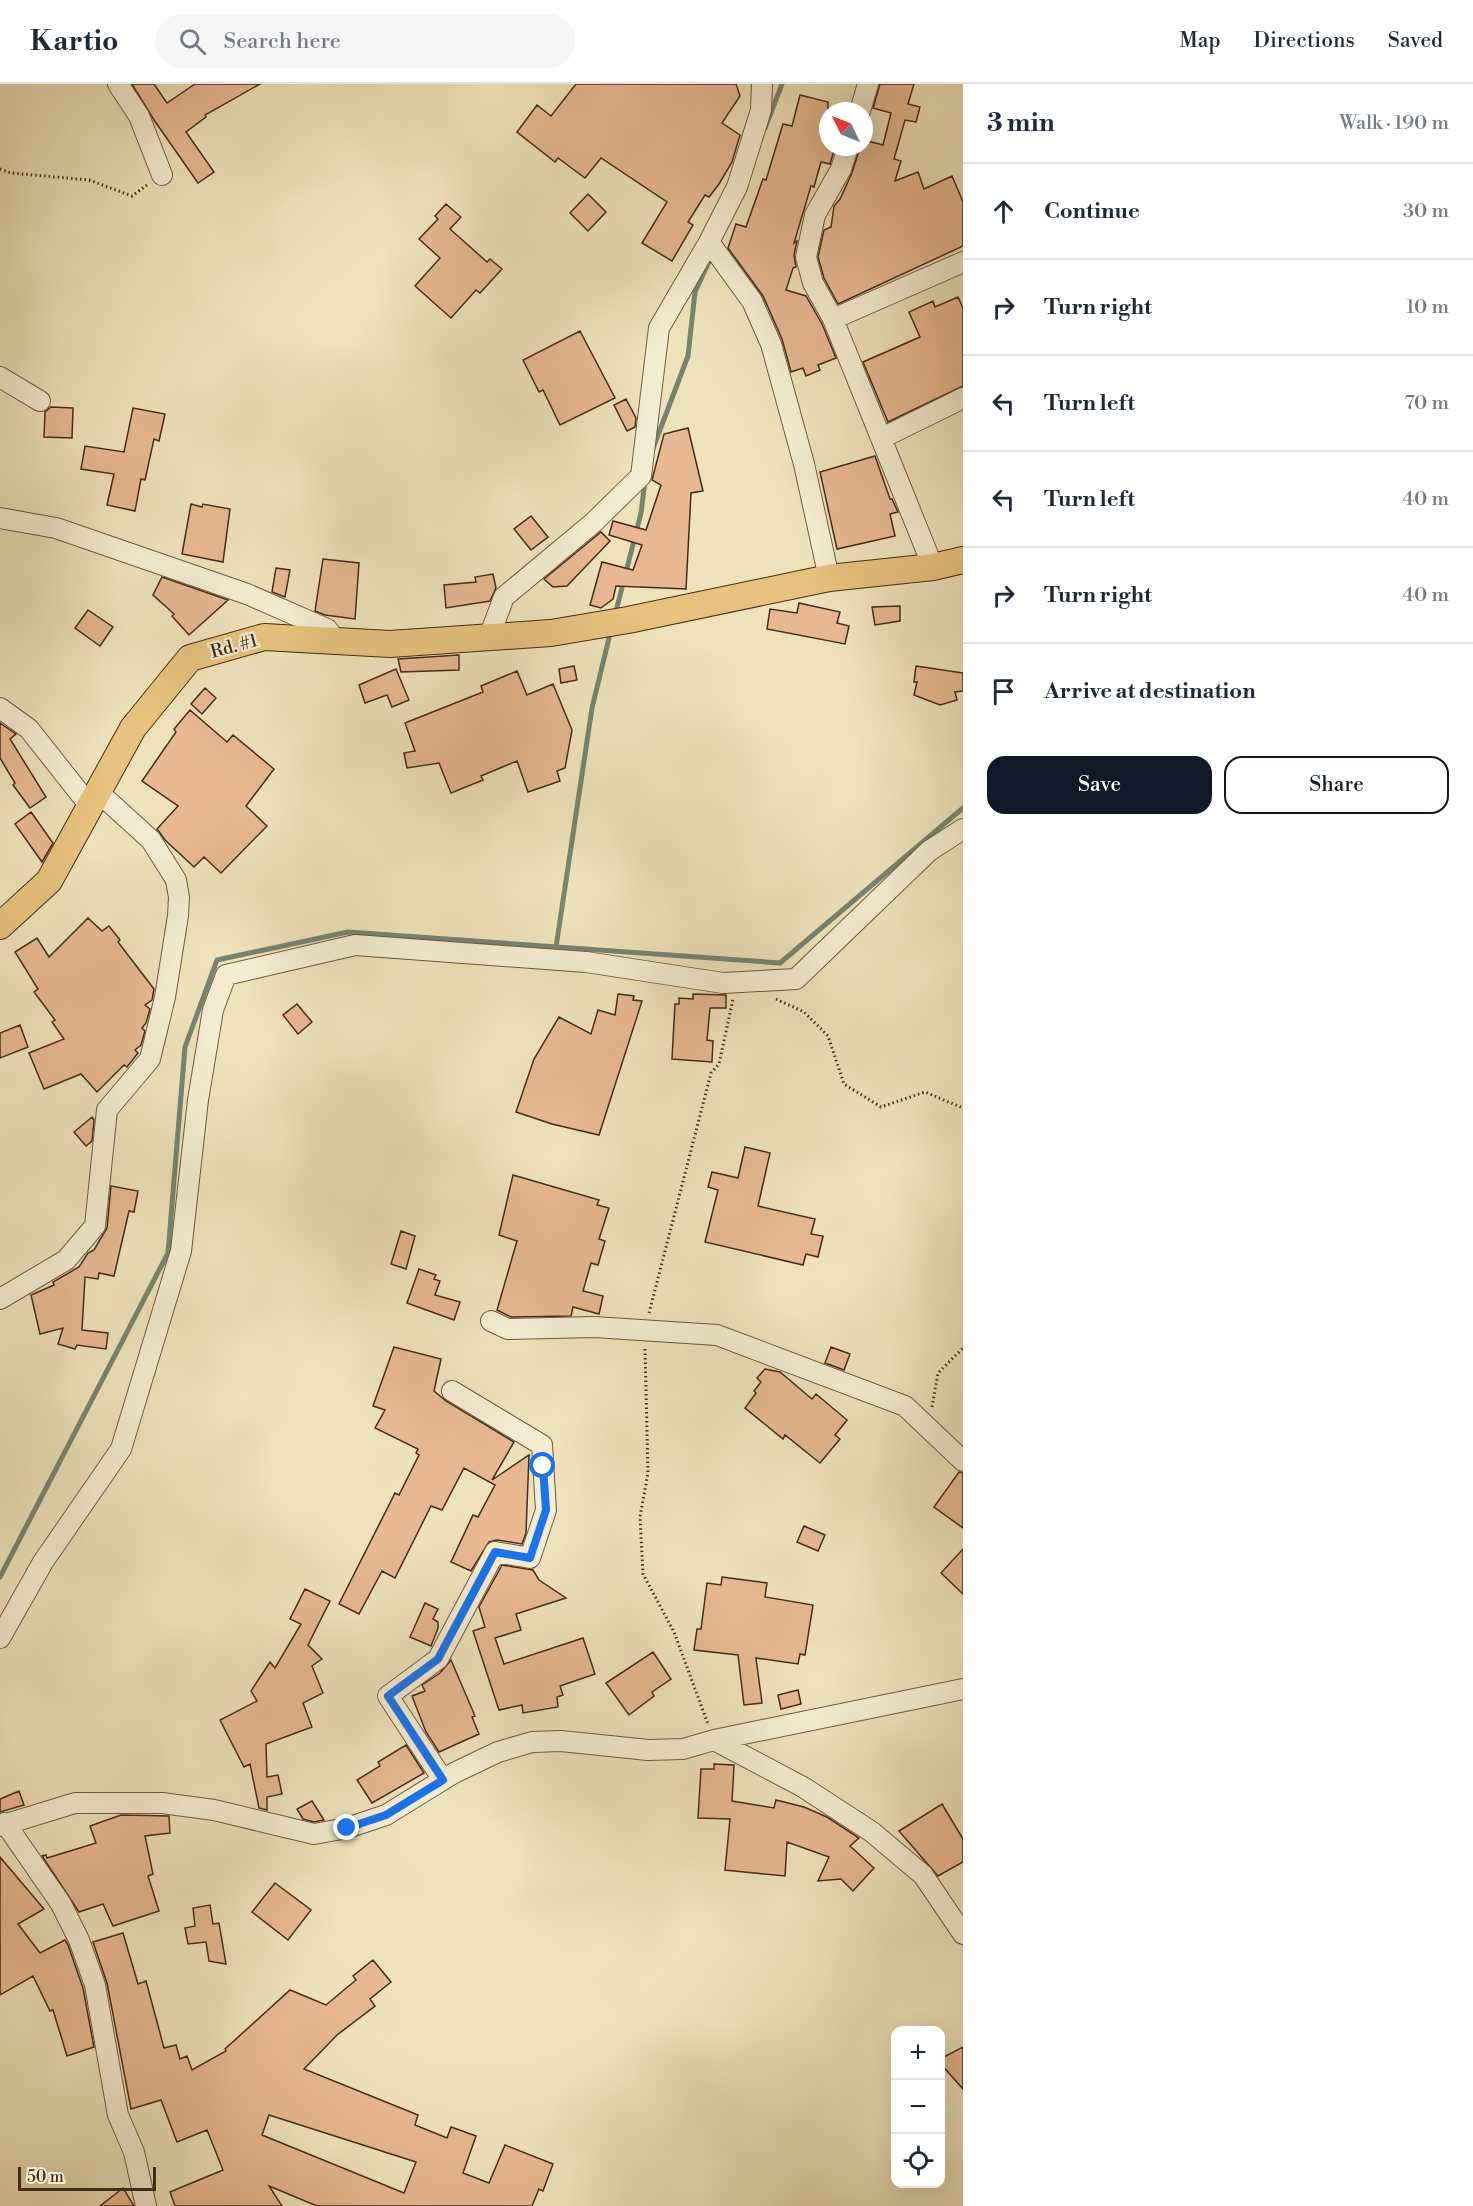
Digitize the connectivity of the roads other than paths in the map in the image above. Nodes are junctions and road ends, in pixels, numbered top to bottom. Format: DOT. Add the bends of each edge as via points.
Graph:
graph roads {
  1 [pos="118,84"];
  2 [pos="751,84"];
  3 [pos="762,84"];
  4 [pos="868,84"];
  5 [pos="863,102"];
  6 [pos="760,110"];
  7 [pos="845,156"];
  8 [pos="162,175"];
  9 [pos="709,242"];
  10 [pos="963,262"];
  11 [pos="832,319"];
  12 [pos="0,377"];
  13 [pos="963,399"];
  14 [pos="40,401"];
  15 [pos="882,438"];
  16 [pos="0,518"];
  17 [pos="963,560"];
  18 [pos="933,567"];
  19 [pos="829,578"];
  20 [pos="489,637"];
  21 [pos="335,639"];
  22 [pos="0,708"];
  23 [pos="93,798"];
  24 [pos="963,829"];
  25 [pos="0,926"];
  26 [pos="0,1299"];
  27 [pos="491,1321"];
  28 [pos="453,1391"];
  29 [pos="963,1461"];
  30 [pos="0,1638"];
  31 [pos="963,1689"];
  32 [pos="714,1740"];
  33 [pos="443,1780"];
  34 [pos="2,1825"];
  35 [pos="963,1934"];
  36 [pos="146,2206"];
  1 -- 8 [label="street" via="139,116"];
  2 -- 6 [label="street"];
  3 -- 6 [label="street"];
  4 -- 5 [label="street"];
  6 -- 9 [label="street" via="737,187"];
  7 -- 11 [label="street" via="814,215 806,257 813,282"];
  9 -- 19 [label="street" via="752,301 771,344 804,464"];
  9 -- 20 [label="street" via="659,328 641,476 593,523 504,597"];
  10 -- 11 [label="street"];
  11 -- 15 [label="street"];
  12 -- 14 [label="street"];
  13 -- 15 [label="street"];
  15 -- 18 [label="street"];
  16 -- 21 [label="street" via="56,528 247,594 327,629"];
  17 -- 18 [label="main road, Rd. #1"];
  18 -- 19 [label="main road, Rd. #1"];
  19 -- 20 [label="main road, Rd. #1" via="619,622 551,633"];
  20 -- 21 [label="main road, Rd. #1" via="390,644"];
  21 -- 23 [label="main road, Rd. #1" via="264,637 190,658 133,728"];
  22 -- 23 [label="street" via="29,729"];
  23 -- 25 [label="main road, Rd. #1" via="49,881"];
  23 -- 26 [label="street" via="151,840 176,880 178,916 165,997 150,1059 107,1110 95,1226 66,1260"];
  24 -- 30 [label="street" via="929,851 796,979 736,982 586,962 355,945 226,975 213,1010 198,1100 181,1251 121,1449 43,1562"];
  27 -- 29 [label="street" via="508,1329 645,1329 717,1335 905,1406"];
  28 -- 33 [label="street" via="542,1445 546,1510 530,1558 495,1552 438,1659 388,1696"];
  31 -- 32 [label="street"];
  32 -- 33 [label="street" via="683,1749 648,1750 532,1742 498,1752"];
  32 -- 35 [label="street" via="803,1787 872,1832 923,1875"];
  33 -- 34 [label="street" via="386,1815 314,1834 214,1810 162,1803 75,1803"];
  34 -- 36 [label="street" via="61,1904 79,1940 95,1985 118,2115 134,2152"];
}
